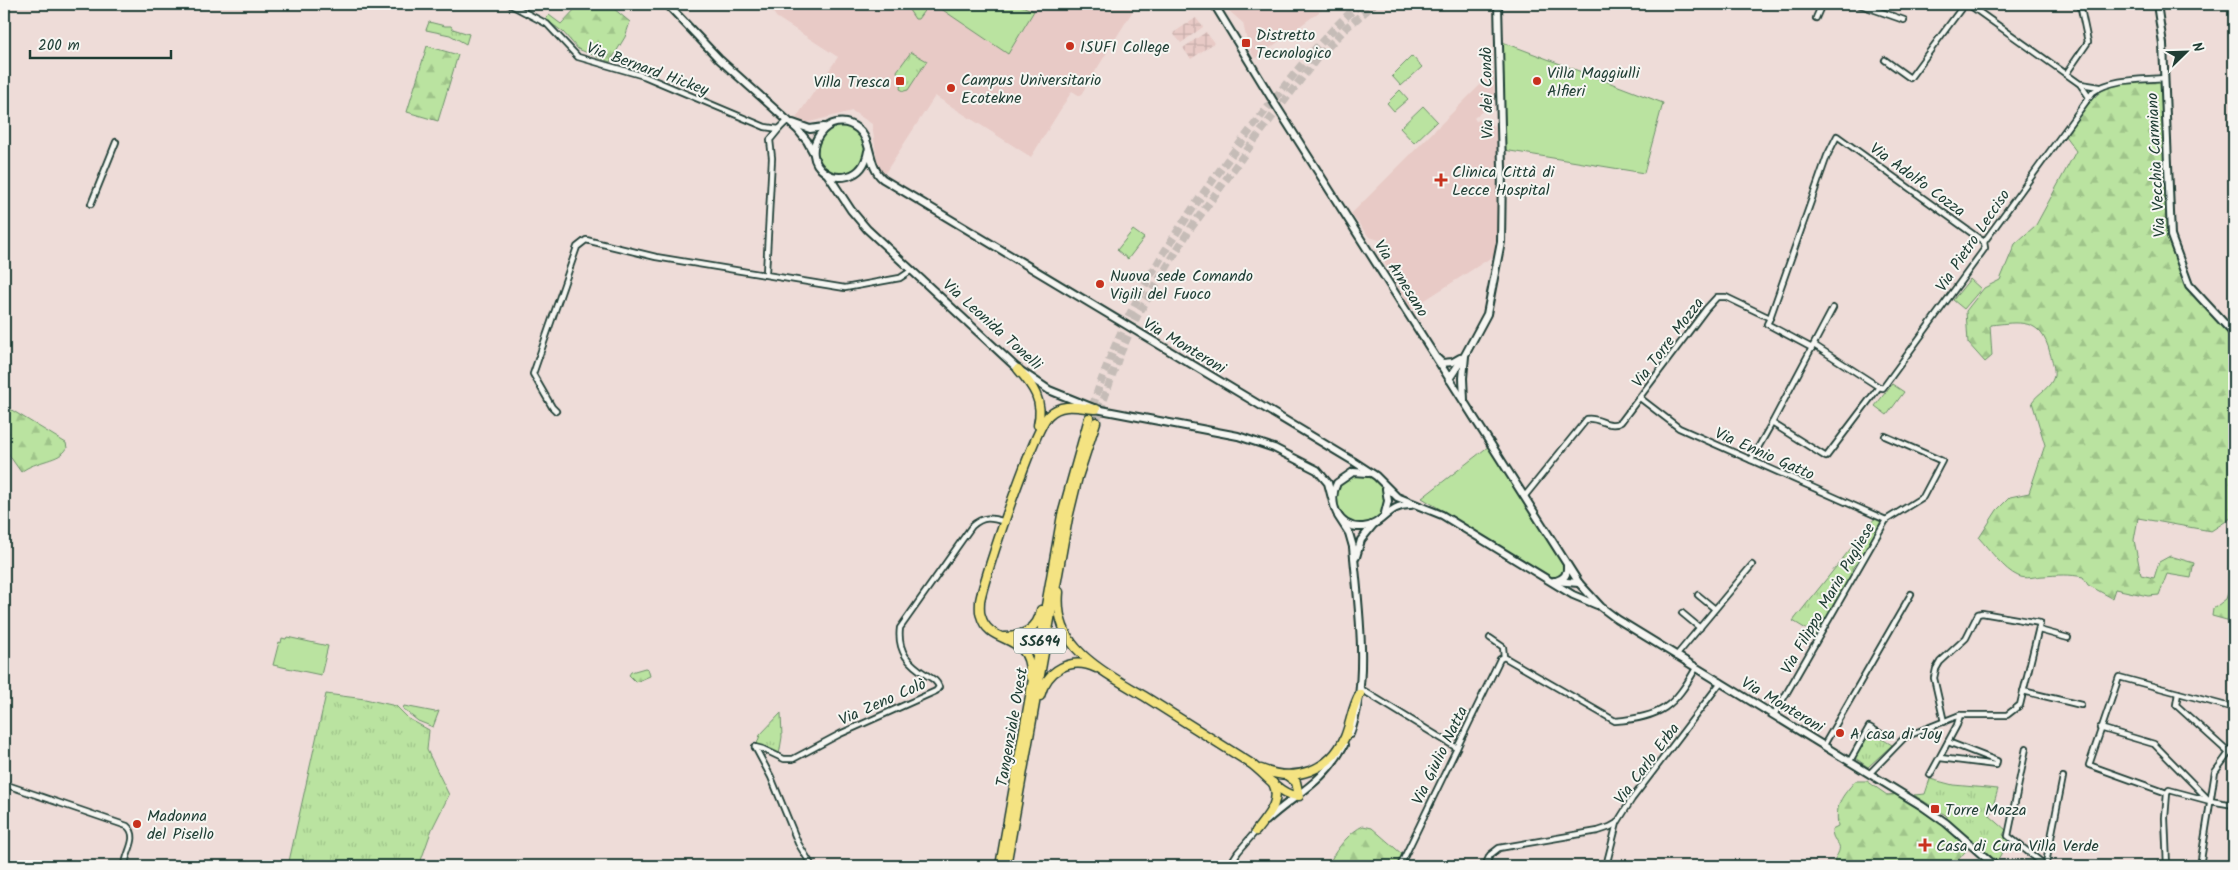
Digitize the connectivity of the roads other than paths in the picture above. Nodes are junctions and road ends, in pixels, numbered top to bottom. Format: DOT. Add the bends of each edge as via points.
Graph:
graph roads {
  1 [pos="509,4"];
  2 [pos="667,4"];
  3 [pos="1214,4"];
  4 [pos="1498,4"];
  5 [pos="1822,4"];
  6 [pos="1858,4"];
  7 [pos="1968,4"];
  8 [pos="2080,4"];
  9 [pos="2157,4"];
  10 [pos="1816,18"];
  11 [pos="1904,20"];
  12 [pos="1885,60"];
  13 [pos="2066,74"];
  14 [pos="2164,78"];
  15 [pos="2080,84"];
  16 [pos="2100,87"];
  17 [pos="2089,97"];
  18 [pos="789,121"];
  19 [pos="830,125"];
  20 [pos="780,130"];
  21 [pos="116,142"];
  22 [pos="868,151"];
  23 [pos="814,154"];
  24 [pos="828,174"];
  25 [pos="91,204"];
  26 [pos="1984,242"];
  27 [pos="912,270"];
  28 [pos="766,273"];
  29 [pos="1832,308"];
  30 [pos="1770,318"];
  31 [pos="2234,334"];
  32 [pos="1813,346"];
  33 [pos="1466,354"];
  34 [pos="1435,357"];
  35 [pos="1018,369"];
  36 [pos="1449,379"];
  37 [pos="1879,387"];
  38 [pos="1640,398"];
  39 [pos="1466,406"];
  40 [pos="1096,409"];
  41 [pos="556,411"];
  42 [pos="1772,423"];
  43 [pos="1037,434"];
  44 [pos="1885,436"];
  45 [pos="1751,460"];
  46 [pos="1372,474"];
  47 [pos="1386,488"];
  48 [pos="1524,497"];
  49 [pos="1333,502"];
  50 [pos="1419,506"];
  51 [pos="1338,516"];
  52 [pos="1383,516"];
  53 [pos="1068,518"];
  54 [pos="1886,520"];
  55 [pos="1006,522"];
  56 [pos="1375,523"];
  57 [pos="1055,555"];
  58 [pos="1752,565"];
  59 [pos="1567,566"];
  60 [pos="1355,568"];
  61 [pos="1552,581"];
  62 [pos="1580,584"];
  63 [pos="1566,591"];
  64 [pos="1911,594"];
  65 [pos="1698,595"];
  66 [pos="1601,607"];
  67 [pos="1715,610"];
  68 [pos="1682,613"];
  69 [pos="1700,628"];
  70 [pos="2038,630"];
  71 [pos="1004,637"];
  72 [pos="1490,638"];
  73 [pos="2068,638"];
  74 [pos="1504,656"];
  75 [pos="1676,656"];
  76 [pos="1696,668"];
  77 [pos="1110,675"];
  78 [pos="1721,682"];
  79 [pos="1360,691"];
  80 [pos="2023,691"];
  81 [pos="2178,693"];
  82 [pos="2081,705"];
  83 [pos="2234,708"];
  84 [pos="1774,715"];
  85 [pos="1960,715"];
  86 [pos="1944,722"];
  87 [pos="2100,728"];
  88 [pos="1883,735"];
  89 [pos="1948,742"];
  90 [pos="1824,745"];
  91 [pos="2234,746"];
  92 [pos="1457,748"];
  93 [pos="2026,748"];
  94 [pos="1023,752"];
  95 [pos="2228,754"];
  96 [pos="2234,757"];
  97 [pos="1940,758"];
  98 [pos="1850,761"];
  99 [pos="1253,765"];
  100 [pos="1870,773"];
  101 [pos="1930,775"];
  102 [pos="1288,776"];
  103 [pos="2063,776"];
  104 [pos="1270,779"];
  105 [pos="4,784"];
  106 [pos="2167,793"];
  107 [pos="1298,796"];
  108 [pos="2210,801"];
  109 [pos="2234,805"];
  110 [pos="1617,823"];
  111 [pos="1256,831"];
  112 [pos="125,866"];
  113 [pos="812,866"];
  114 [pos="1000,866"];
  115 [pos="1006,866"];
  116 [pos="1229,866"];
  117 [pos="1400,866"];
  118 [pos="1485,866"];
  119 [pos="1606,866"];
  120 [pos="1995,866"];
  121 [pos="2047,866"];
  122 [pos="2167,866"];
  123 [pos="2200,866"];
  1 -- 20 [label="street, Via Bernard Hickey" via="547,24 578,57 644,76 765,127"];
  2 -- 18 [label="main road" via="719,59"];
  3 -- 34 [label="main road, Via Arnesano"];
  4 -- 33 [label="main road, Via dei Condò" via="1501,242 1486,314"];
  5 -- 10 [label="street"];
  6 -- 11 [label="street"];
  7 -- 12 [label="street" via="1963,6 1910,78"];
  7 -- 13 [label="street"];
  8 -- 13 [label="street" via="2088,42"];
  9 -- 14 [label="main road, Via Vecchia Carmiano"];
  13 -- 15 [label="street"];
  14 -- 16 [label="street"];
  14 -- 31 [label="main road, Via Vecchia Carmiano" via="2171,236 2189,285"];
  15 -- 16 [label="street"];
  15 -- 17 [label="street"];
  16 -- 17 [label="street, Via Pietro Lecciso"];
  17 -- 26 [label="street, Via Pietro Lecciso"];
  18 -- 19 [label="main road, Via Monteroni" via="810,129"];
  18 -- 20 [label="street"];
  18 -- 23 [label="main road"];
  19 -- 22 [label="main road, Via Monteroni" via="844,123 858,129 864,136"];
  19 -- 23 [label="main road" via="817,137"];
  20 -- 28 [label="street" via="770,140 772,158"];
  21 -- 25 [label="street"];
  22 -- 24 [label="main road" via="858,172 843,177"];
  22 -- 46 [label="main road, Via Monteroni" via="875,170 883,179"];
  23 -- 24 [label="main road" via="816,162"];
  24 -- 27 [label="main road, Via Leonida Tonelli" via="867,229"];
  26 -- 30 [label="street, Via Adolfo Cozza" via="1837,136"];
  26 -- 37 [label="street, Via Pietro Lecciso" via="1985,248 1883,388"];
  27 -- 28 [label="street" via="900,278 852,288"];
  27 -- 35 [label="main road, Via Leonida Tonelli"];
  28 -- 41 [label="street" via="656,257 593,241 580,243 533,374"];
  29 -- 32 [label="street"];
  30 -- 32 [label="street" via="1767,324"];
  30 -- 38 [label="street, Via Torre Mozza" via="1726,297 1718,297"];
  32 -- 37 [label="street"];
  32 -- 42 [label="street"];
  33 -- 34 [label="main road" via="1452,362 1442,363"];
  33 -- 36 [label="main road, Via dei Condò"];
  33 -- 39 [label="main road, Via dei Condò" via="1462,385"];
  34 -- 36 [label="main road, Via Arnesano"];
  35 -- 40 [label="main road, Via Leonida Tonelli" via="1049,390"];
  35 -- 43 [label="highway" via="1038,398"];
  36 -- 39 [label="main road, Via Arnesano"];
  37 -- 42 [label="street, Via Pietro Lecciso" via="1826,457"];
  38 -- 45 [label="street, Via Ennio Gatto" via="1680,428"];
  38 -- 48 [label="street, Via Torre Mozza" via="1619,424 1587,420"];
  39 -- 48 [label="main road, Via Arnesano"];
  40 -- 43 [label="highway" via="1061,408 1045,418"];
  40 -- 49 [label="main road, Via Leonida Tonelli" via="1238,436 1268,446 1317,470 1328,483"];
  42 -- 45 [label="street"];
  43 -- 55 [label="highway"];
  44 -- 54 [label="street" via="1942,461 1923,497"];
  45 -- 54 [label="street, Via Ennio Gatto"];
  46 -- 47 [label="main road, Via Monteroni"];
  46 -- 49 [label="main road" via="1359,472 1342,479 1334,489"];
  47 -- 50 [label="main road, Via Monteroni" via="1397,497"];
  47 -- 52 [label="main road" via="1388,500"];
  48 -- 59 [label="main road, Via Arnesano"];
  49 -- 51 [label="main road"];
  50 -- 52 [label="main road, Via Monteroni" via="1398,506"];
  50 -- 61 [label="main road, Via Monteroni" via="1442,515"];
  51 -- 56 [label="main road" via="1355,527"];
  51 -- 60 [label="main road" via="1352,540"];
  52 -- 56 [label="main road, Via Monteroni"];
  53 -- 57 [label="highway, Tangenziale Ovest / SS694" via="1093,420 1069,485"];
  53 -- 77 [label="highway" via="1058,600 1060,616 1074,646"];
  53 -- 94 [label="highway, Tangenziale Ovest / SS694"];
  54 -- 84 [label="street, Via Filippo Maria Pugliese"];
  55 -- 71 [label="highway" via="980,602 981,616 989,630"];
  55 -- 113 [label="street, Via Zeno Colò" via="988,517 972,526 900,628 899,641 904,656 936,682 936,691 833,737 793,759 784,759 755,747 798,843"];
  56 -- 60 [label="main road, Via Monteroni" via="1358,547"];
  57 -- 71 [label="highway" via="1034,626 1024,633"];
  57 -- 94 [label="highway, Tangenziale Ovest / SS694"];
  58 -- 67 [label="street"];
  59 -- 61 [label="main road" via="1563,578"];
  59 -- 62 [label="main road, Via Monteroni"];
  60 -- 79 [label="main road"];
  61 -- 62 [label="main road, Via Monteroni"];
  61 -- 63 [label="main road, Via Monteroni"];
  62 -- 63 [label="main road" via="1575,590"];
  62 -- 66 [label="main road, Via Monteroni"];
  63 -- 66 [label="main road, Via Monteroni"];
  64 -- 90 [label="street"];
  65 -- 67 [label="street"];
  66 -- 75 [label="main road, Via Monteroni"];
  67 -- 69 [label="street"];
  68 -- 69 [label="street"];
  69 -- 75 [label="street"];
  70 -- 73 [label="street"];
  70 -- 80 [label="street"];
  70 -- 86 [label="street" via="2040,623 1978,614 1966,638 1936,669 1934,678"];
  71 -- 94 [label="highway" via="1019,645 1030,666 1019,742"];
  72 -- 74 [label="street" via="1503,647"];
  74 -- 76 [label="street" via="1615,720 1653,714 1667,707 1678,697"];
  74 -- 92 [label="street, Via Giulio Natta"];
  75 -- 76 [label="main road, Via Monteroni"];
  76 -- 78 [label="main road, Via Monteroni"];
  77 -- 94 [label="highway" via="1091,666 1074,663 1050,675 1040,694 1029,748"];
  77 -- 99 [label="highway"];
  78 -- 84 [label="main road, Via Monteroni"];
  78 -- 110 [label="street, Via Carlo Erba" via="1637,790"];
  79 -- 92 [label="street"];
  79 -- 102 [label="highway" via="1345,738 1334,754 1309,772"];
  79 -- 107 [label="main road" via="1356,716 1339,755 1322,776"];
  80 -- 82 [label="street"];
  80 -- 85 [label="street" via="2020,705 2007,715"];
  81 -- 83 [label="street"];
  81 -- 87 [label="street" via="2119,677"];
  81 -- 95 [label="street" via="2176,704"];
  84 -- 90 [label="main road, Via Monteroni"];
  85 -- 86 [label="street"];
  85 -- 89 [label="street"];
  86 -- 100 [label="street" via="1905,738"];
  87 -- 106 [label="street" via="2089,765"];
  87 -- 108 [label="street" via="2154,744"];
  88 -- 98 [label="street" via="1869,727"];
  89 -- 97 [label="street"];
  89 -- 97 [label="street" via="1997,761 1996,765"];
  90 -- 98 [label="main road, Via Monteroni"];
  91 -- 95 [label="street"];
  92 -- 117 [label="street, Via Giulio Natta"];
  93 -- 121 [label="street" via="2008,836"];
  94 -- 114 [label="highway, Tangenziale Ovest / SS694"];
  94 -- 115 [label="highway, Tangenziale Ovest / SS694"];
  95 -- 96 [label="street"];
  95 -- 108 [label="street" via="2215,772"];
  97 -- 101 [label="street"];
  98 -- 100 [label="main road, Via Monteroni"];
  99 -- 102 [label="highway"];
  99 -- 104 [label="highway"];
  100 -- 120 [label="main road, Via Monteroni" via="1946,823"];
  102 -- 107 [label="highway" via="1296,782"];
  103 -- 121 [label="street"];
  104 -- 107 [label="highway" via="1283,793"];
  104 -- 111 [label="highway" via="1275,788 1275,804"];
  105 -- 112 [label="street" via="127,826 131,829 132,841"];
  106 -- 108 [label="street" via="2169,790"];
  106 -- 122 [label="street" via="2164,818"];
  107 -- 111 [label="main road"];
  108 -- 109 [label="street"];
  108 -- 123 [label="street"];
  110 -- 118 [label="street" via="1598,831 1499,848 1490,855"];
  110 -- 119 [label="street, Via Carlo Erba"];
  111 -- 116 [label="street"];
}
